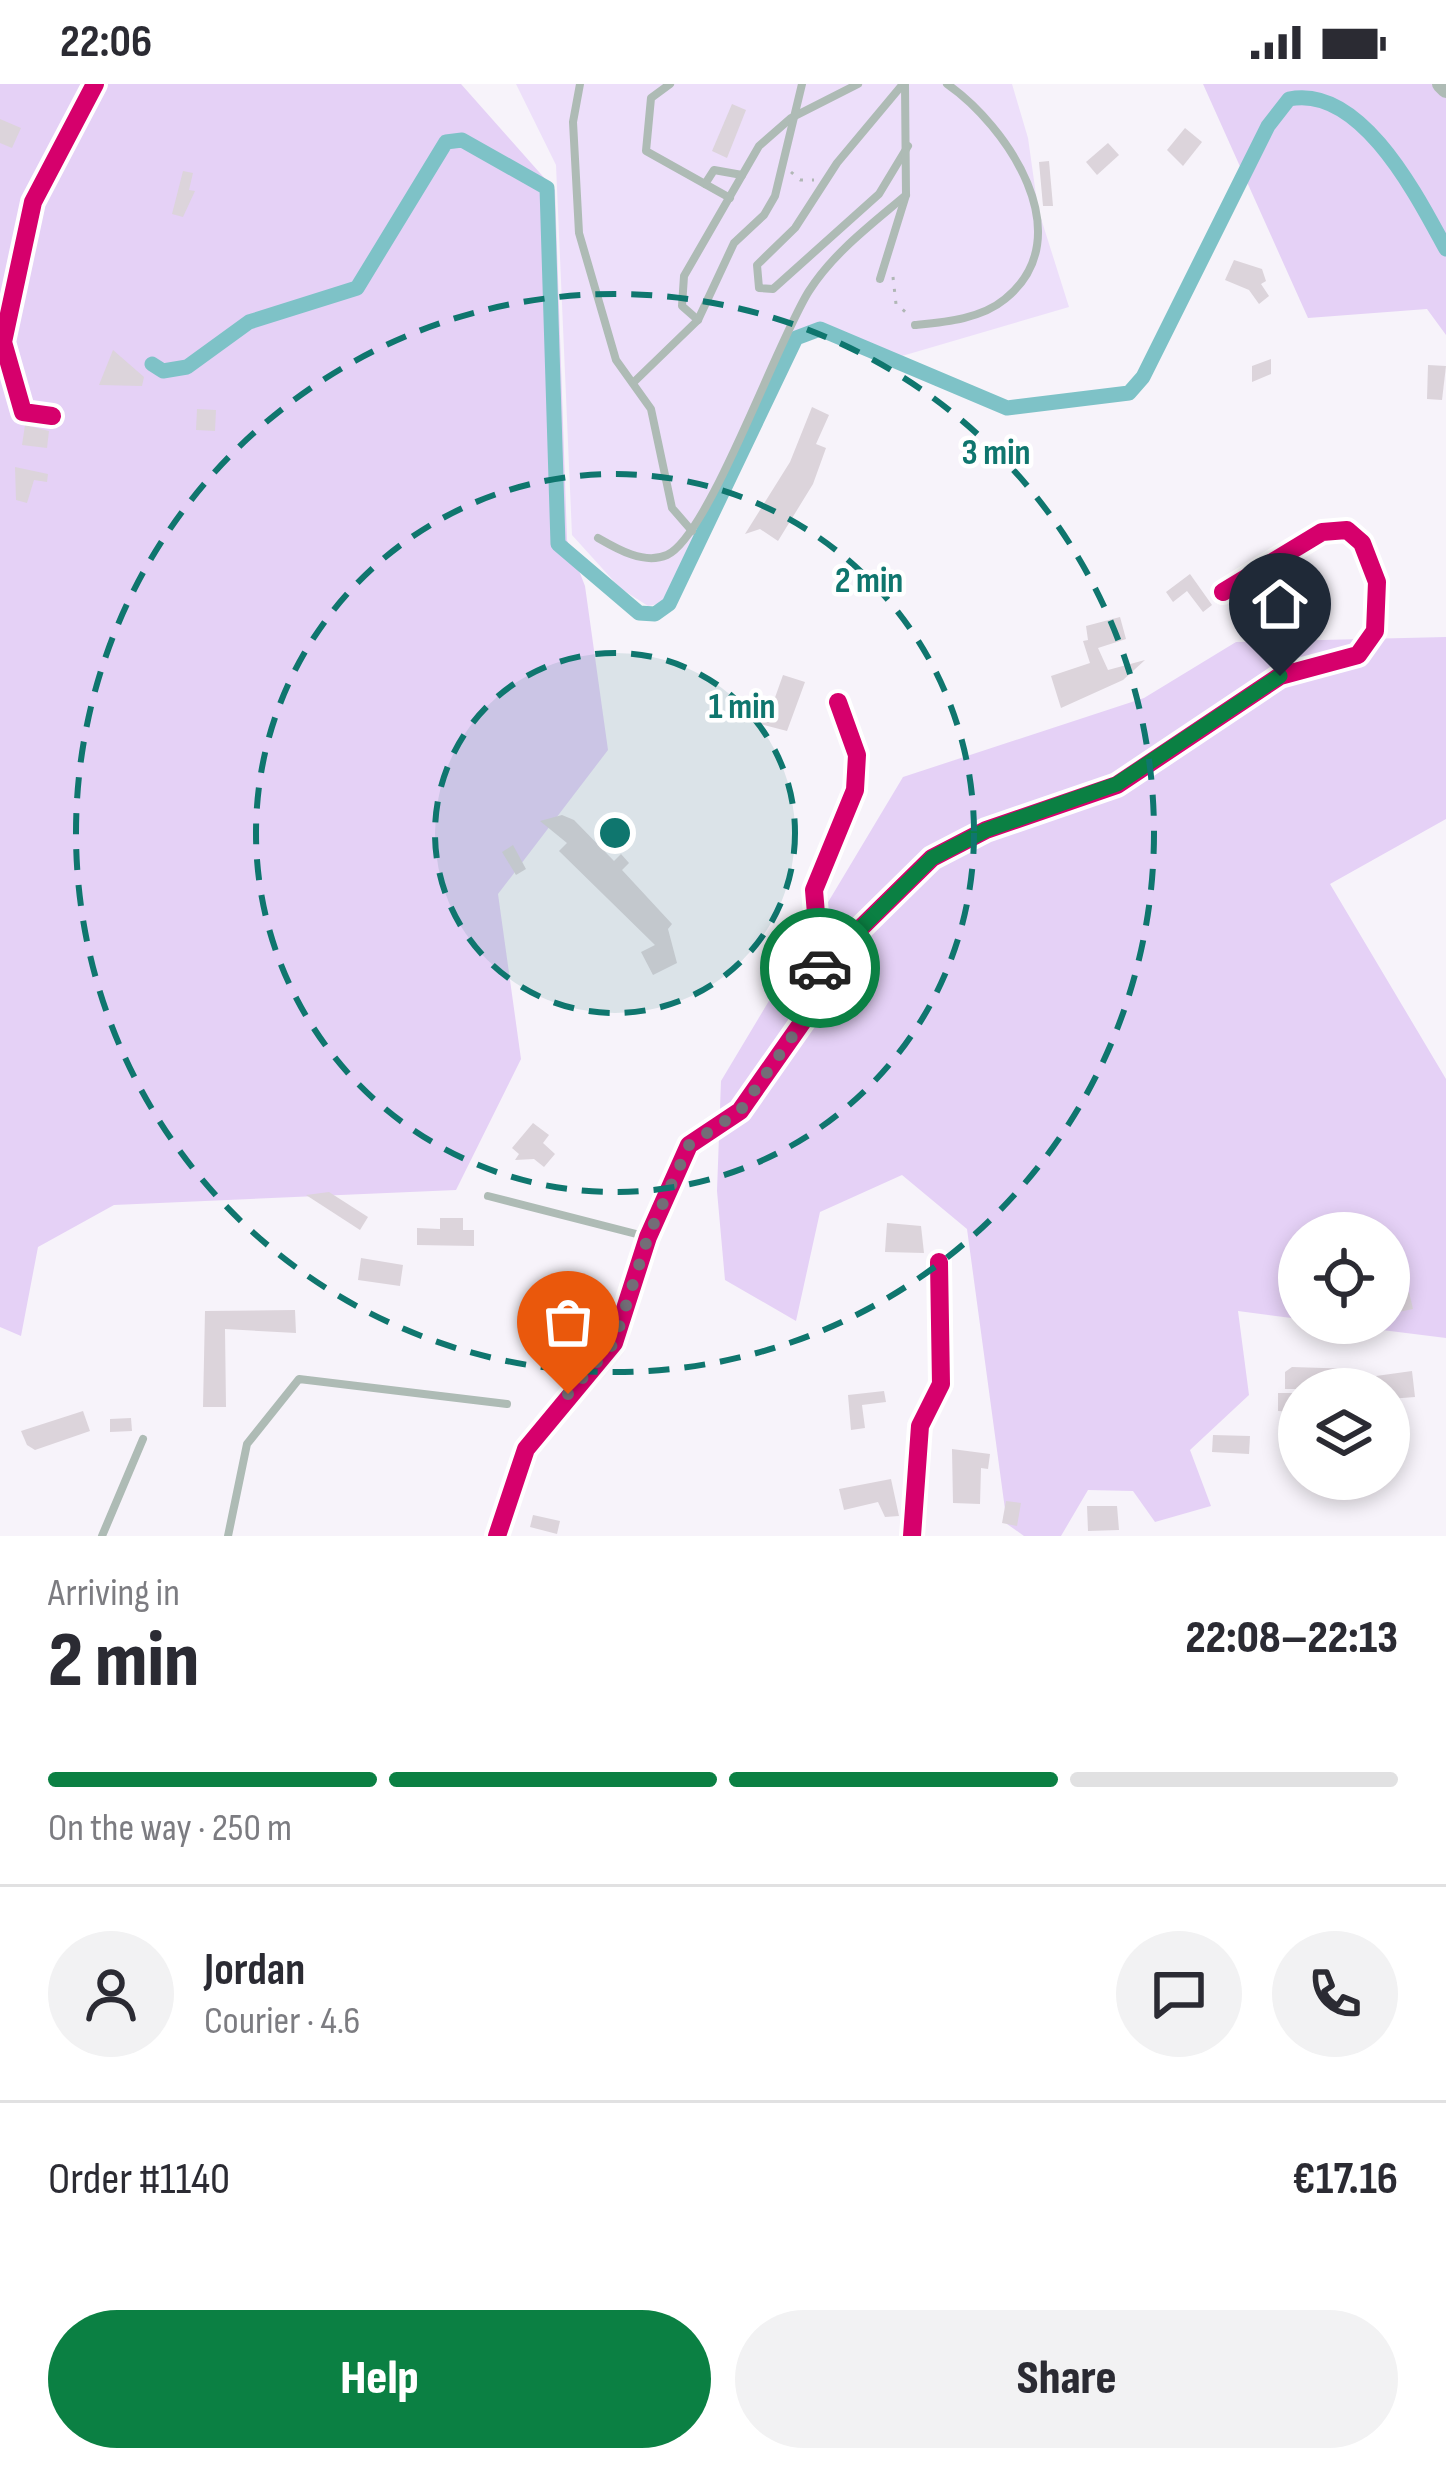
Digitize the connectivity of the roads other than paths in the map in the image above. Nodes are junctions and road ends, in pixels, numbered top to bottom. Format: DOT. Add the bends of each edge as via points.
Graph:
graph roads {
  1 [pos="95,84"];
  2 [pos="670,84"];
  3 [pos="802,84"];
  4 [pos="858,84"];
  5 [pos="904,84"];
  6 [pos="946,84"];
  7 [pos="582,86"];
  8 [pos="791,118"];
  9 [pos="908,146"];
  10 [pos="742,175"];
  11 [pos="705,184"];
  12 [pos="906,195"];
  13 [pos="730,198"];
  14 [pos="880,279"];
  15 [pos="698,320"];
  16 [pos="915,325"];
  17 [pos="634,381"];
  18 [pos="52,416"];
  19 [pos="692,531"];
  20 [pos="598,538"];
  21 [pos="1222,592"];
  22 [pos="838,702"];
  23 [pos="818,970"];
  24 [pos="488,1196"];
  25 [pos="648,1237"];
  26 [pos="939,1262"];
  27 [pos="507,1404"];
  28 [pos="143,1439"];
  29 [pos="102,1536"];
  30 [pos="228,1536"];
  31 [pos="496,1536"];
  32 [pos="912,1536"];
  1 -- 18 [label="street" via="33,202 3,343 23,412"];
  2 -- 11 [label="lane" via="651,98 644,148"];
  3 -- 8 [label="lane"];
  4 -- 8 [label="lane"];
  5 -- 9 [label="lane"];
  5 -- 9 [label="lane" via="758,265 758,288 772,289 866,206"];
  6 -- 16 [label="lane" via="1010,147 1037,226 1031,261 1007,298 957,320"];
  7 -- 17 [label="lane" via="573,122 579,232 616,360"];
  8 -- 10 [label="lane" via="759,146"];
  8 -- 15 [label="lane" via="775,196 734,243"];
  9 -- 12 [label="lane"];
  10 -- 11 [label="lane" via="714,170"];
  10 -- 13 [label="lane"];
  11 -- 13 [label="lane"];
  12 -- 14 [label="lane"];
  12 -- 19 [label="lane" via="810,290"];
  13 -- 15 [label="lane" via="684,276 682,305"];
  15 -- 17 [label="lane"];
  17 -- 19 [label="lane" via="656,425 672,508"];
  19 -- 20 [label="lane" via="664,556 621,551"];
  21 -- 23 [label="street" via="1322,532 1347,530 1362,543 1377,582 1375,631 1358,655 1280,676 1117,784 932,858"];
  22 -- 23 [label="street" via="857,754 855,790 814,890"];
  23 -- 25 [label="street" via="808,1014 740,1111 689,1145"];
  24 -- 25 [label="lane"];
  25 -- 31 [label="street" via="614,1343 526,1449"];
  26 -- 32 [label="street" via="941,1384 920,1426"];
  27 -- 30 [label="lane" via="299,1379 248,1444"];
  28 -- 29 [label="lane"];
}
